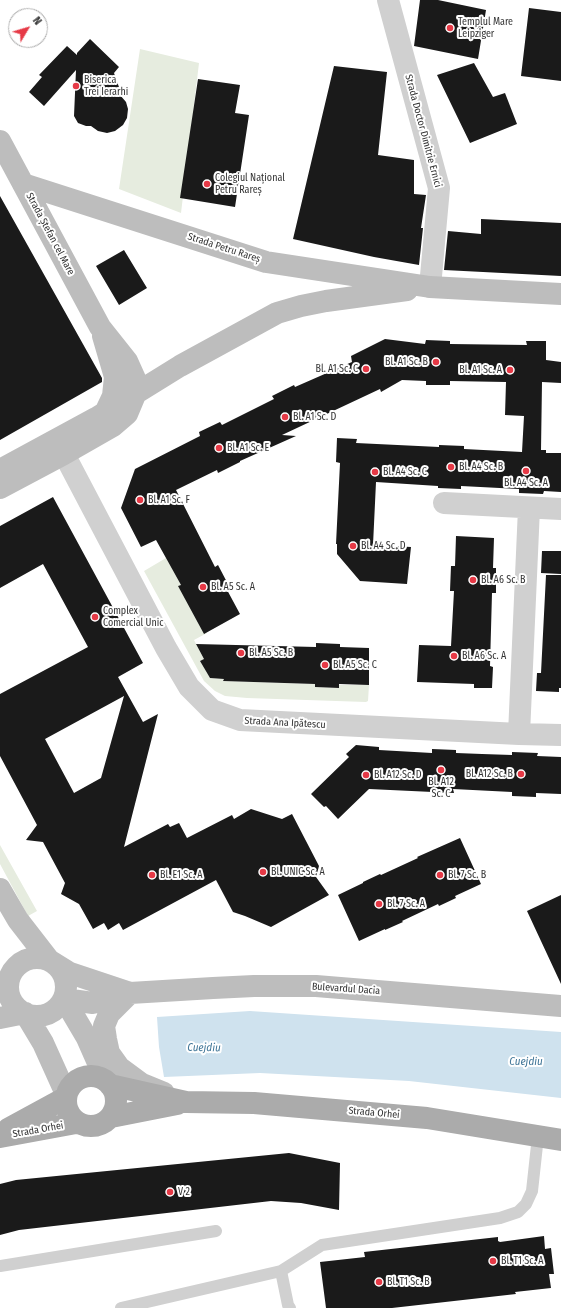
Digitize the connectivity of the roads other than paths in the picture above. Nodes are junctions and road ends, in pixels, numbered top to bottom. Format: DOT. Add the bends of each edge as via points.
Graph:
graph roads {
  1 [pos="388,0"];
  2 [pos="0,141"];
  3 [pos="23,184"];
  4 [pos="430,287"];
  5 [pos="561,294"];
  6 [pos="100,327"];
  7 [pos="128,361"];
  8 [pos="180,366"];
  9 [pos="134,395"];
  10 [pos="105,413"];
  11 [pos="64,454"];
  12 [pos="0,470"];
  13 [pos="0,488"];
  14 [pos="444,503"];
  15 [pos="529,508"];
  16 [pos="561,509"];
  17 [pos="519,734"];
  18 [pos="561,735"];
  19 [pos="0,889"];
  20 [pos="49,960"];
  21 [pos="3,983"];
  22 [pos="130,993"];
  23 [pos="64,998"];
  24 [pos="561,1006"];
  25 [pos="25,1013"];
  26 [pos="0,1018"];
  27 [pos="108,1083"];
  28 [pos="65,1096"];
  29 [pos="186,1102"];
  30 [pos="111,1116"];
  31 [pos="76,1123"];
  32 [pos="0,1133"];
  33 [pos="538,1136"];
  34 [pos="0,1137"];
  35 [pos="561,1140"];
  36 [pos="216,1231"];
  37 [pos="0,1266"];
  38 [pos="281,1271"];
  39 [pos="121,1308"];
  40 [pos="290,1308"];
  1 -- 4 [label="street, Strada Doctor Dimitrie Ernici" via="439,188"];
  2 -- 3 [label="main road, Strada Ștefan cel Mare"];
  3 -- 4 [label="main road, Strada Petru Rareș" via="266,262"];
  3 -- 6 [label="main road, Strada Ștefan cel Mare"];
  4 -- 5 [label="main road, Strada Petru Rareș"];
  4 -- 8 [label="main road, Strada Petru Rareș" via="326,301 277,313"];
  6 -- 7 [label="main road, Strada Ștefan cel Mare"];
  6 -- 10 [label="main road, Strada Ștefan cel Mare" via="115,377 113,396"];
  7 -- 8 [label="main road" via="164,368"];
  7 -- 9 [label="main road, Strada Ștefan cel Mare" via="136,381"];
  8 -- 9 [label="main road, Strada Petru Rareș"];
  9 -- 10 [label="main road, Strada Petru Rareș"];
  9 -- 11 [label="main road" via="127,414 113,426"];
  10 -- 12 [label="main road, Strada Petru Rareș"];
  11 -- 13 [label="main road"];
  11 -- 17 [label="street, Strada Ana Ipătescu" via="166,648 189,687 212,710 240,720"];
  14 -- 15 [label="street"];
  15 -- 16 [label="street"];
  15 -- 17 [label="street"];
  17 -- 18 [label="street, Strada Ana Ipătescu"];
  19 -- 20 [label="main road" via="18,920"];
  20 -- 21 [label="main road" via="40,958 23,962"];
  20 -- 22 [label="main road, Bulevardul Dacia" via="70,973"];
  20 -- 23 [label="main road" via="62,972 66,980"];
  21 -- 25 [label="main road" via="12,1001"];
  22 -- 23 [label="main road, Bulevardul Dacia" via="93,1003"];
  22 -- 24 [label="main road, Bulevardul Dacia" via="220,987 316,986"];
  22 -- 29 [label="main road" via="109,1014 104,1026 110,1053 119,1067 142,1084"];
  23 -- 25 [label="main road" via="52,1012 43,1015"];
  23 -- 27 [label="main road" via="87,1038"];
  25 -- 26 [label="main road"];
  25 -- 28 [label="main road" via="43,1043"];
  27 -- 28 [label="main road" via="99,1077 82,1077 72,1084"];
  27 -- 29 [label="main road, Strada Orhei"];
  27 -- 30 [label="main road" via="116,1100"];
  28 -- 31 [label="main road" via="66,1107"];
  28 -- 32 [label="main road, Strada Orhei"];
  29 -- 30 [label="main road, Strada Orhei"];
  29 -- 33 [label="main road, Strada Orhei" via="254,1103 427,1118"];
  30 -- 31 [label="main road" via="99,1126 91,1127"];
  31 -- 34 [label="main road, Strada Orhei"];
  33 -- 35 [label="main road, Strada Orhei"];
  33 -- 38 [label="lane" via="532,1191 526,1204 518,1212 500,1218 322,1245"];
  36 -- 37 [label="lane"];
  38 -- 39 [label="lane"];
  38 -- 40 [label="lane"];
}
